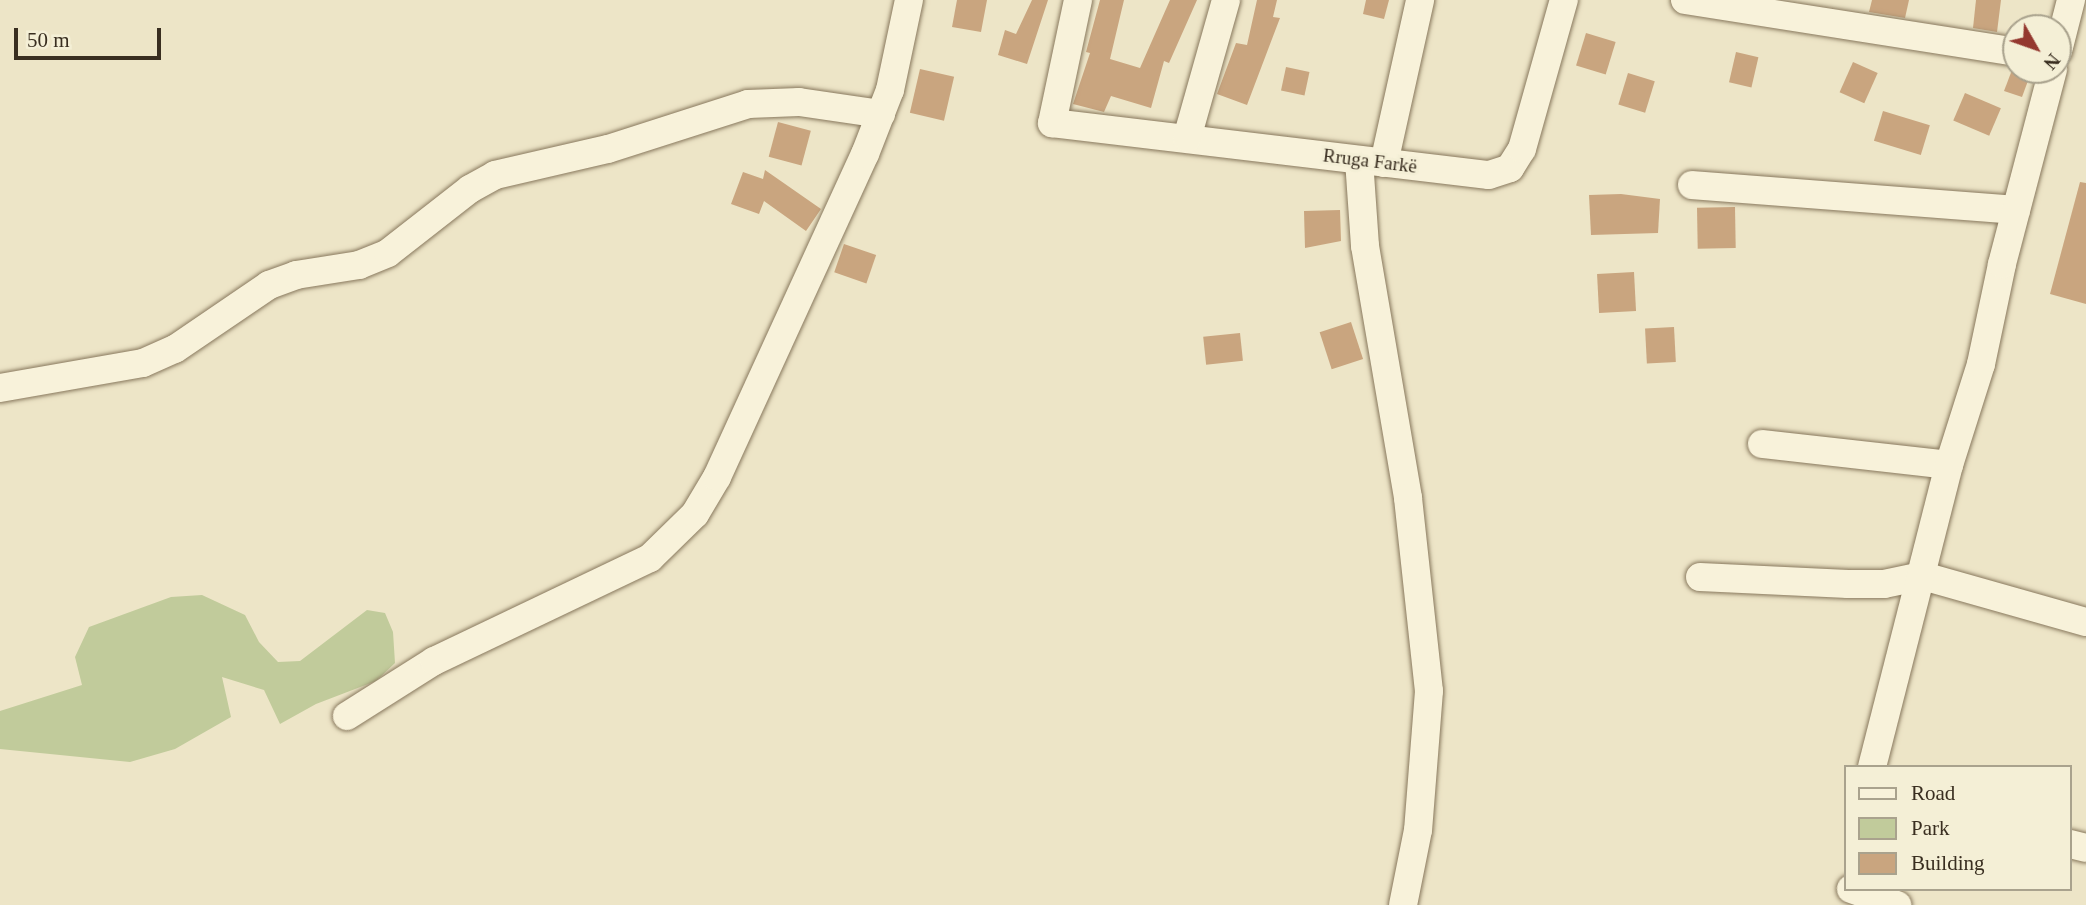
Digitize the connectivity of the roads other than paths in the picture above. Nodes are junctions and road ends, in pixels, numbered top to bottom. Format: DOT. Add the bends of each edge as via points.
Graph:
graph roads {
  1 [pos="909,0"];
  2 [pos="1078,0"];
  3 [pos="1226,0"];
  4 [pos="1420,0"];
  5 [pos="1564,0"];
  6 [pos="1685,0"];
  7 [pos="2002,50"];
  8 [pos="2049,84"];
  9 [pos="881,114"];
  10 [pos="1187,138"];
  11 [pos="1371,161"];
  12 [pos="1692,185"];
  13 [pos="2016,210"];
  14 [pos="0,388"];
  15 [pos="1762,444"];
  16 [pos="1949,465"];
  17 [pos="1923,576"];
  18 [pos="1700,577"];
  19 [pos="2086,622"];
  20 [pos="347,716"];
  21 [pos="1873,765"];
  22 [pos="1856,891"];
  23 [pos="1403,905"];
  24 [pos="1897,905"];
  1 -- 9 [label="street"];
  2 -- 10 [label="street, Rruga Farkë" via="1052,123"];
  3 -- 10 [label="street"];
  4 -- 11 [label="street"];
  5 -- 11 [label="street, Rruga Farkë" via="1530,126 1510,168 1489,175"];
  6 -- 7 [label="street"];
  8 -- 13 [label="street"];
  9 -- 14 [label="street" via="799,102 748,104 608,149 495,175 388,253 270,285 175,349 143,363"];
  9 -- 20 [label="street" via="717,477 675,538 618,575 434,661"];
  10 -- 11 [label="street, Rruga Farkë"];
  11 -- 23 [label="street" via="1364,246 1408,498 1429,691 1418,830"];
  12 -- 13 [label="street"];
  13 -- 16 [label="street" via="1981,364"];
  15 -- 16 [label="street"];
  16 -- 17 [label="street"];
  17 -- 18 [label="street" via="1894,583 1848,584"];
  17 -- 19 [label="street"];
  17 -- 21 [label="street"];
  22 -- 24 [label="street"];
}
